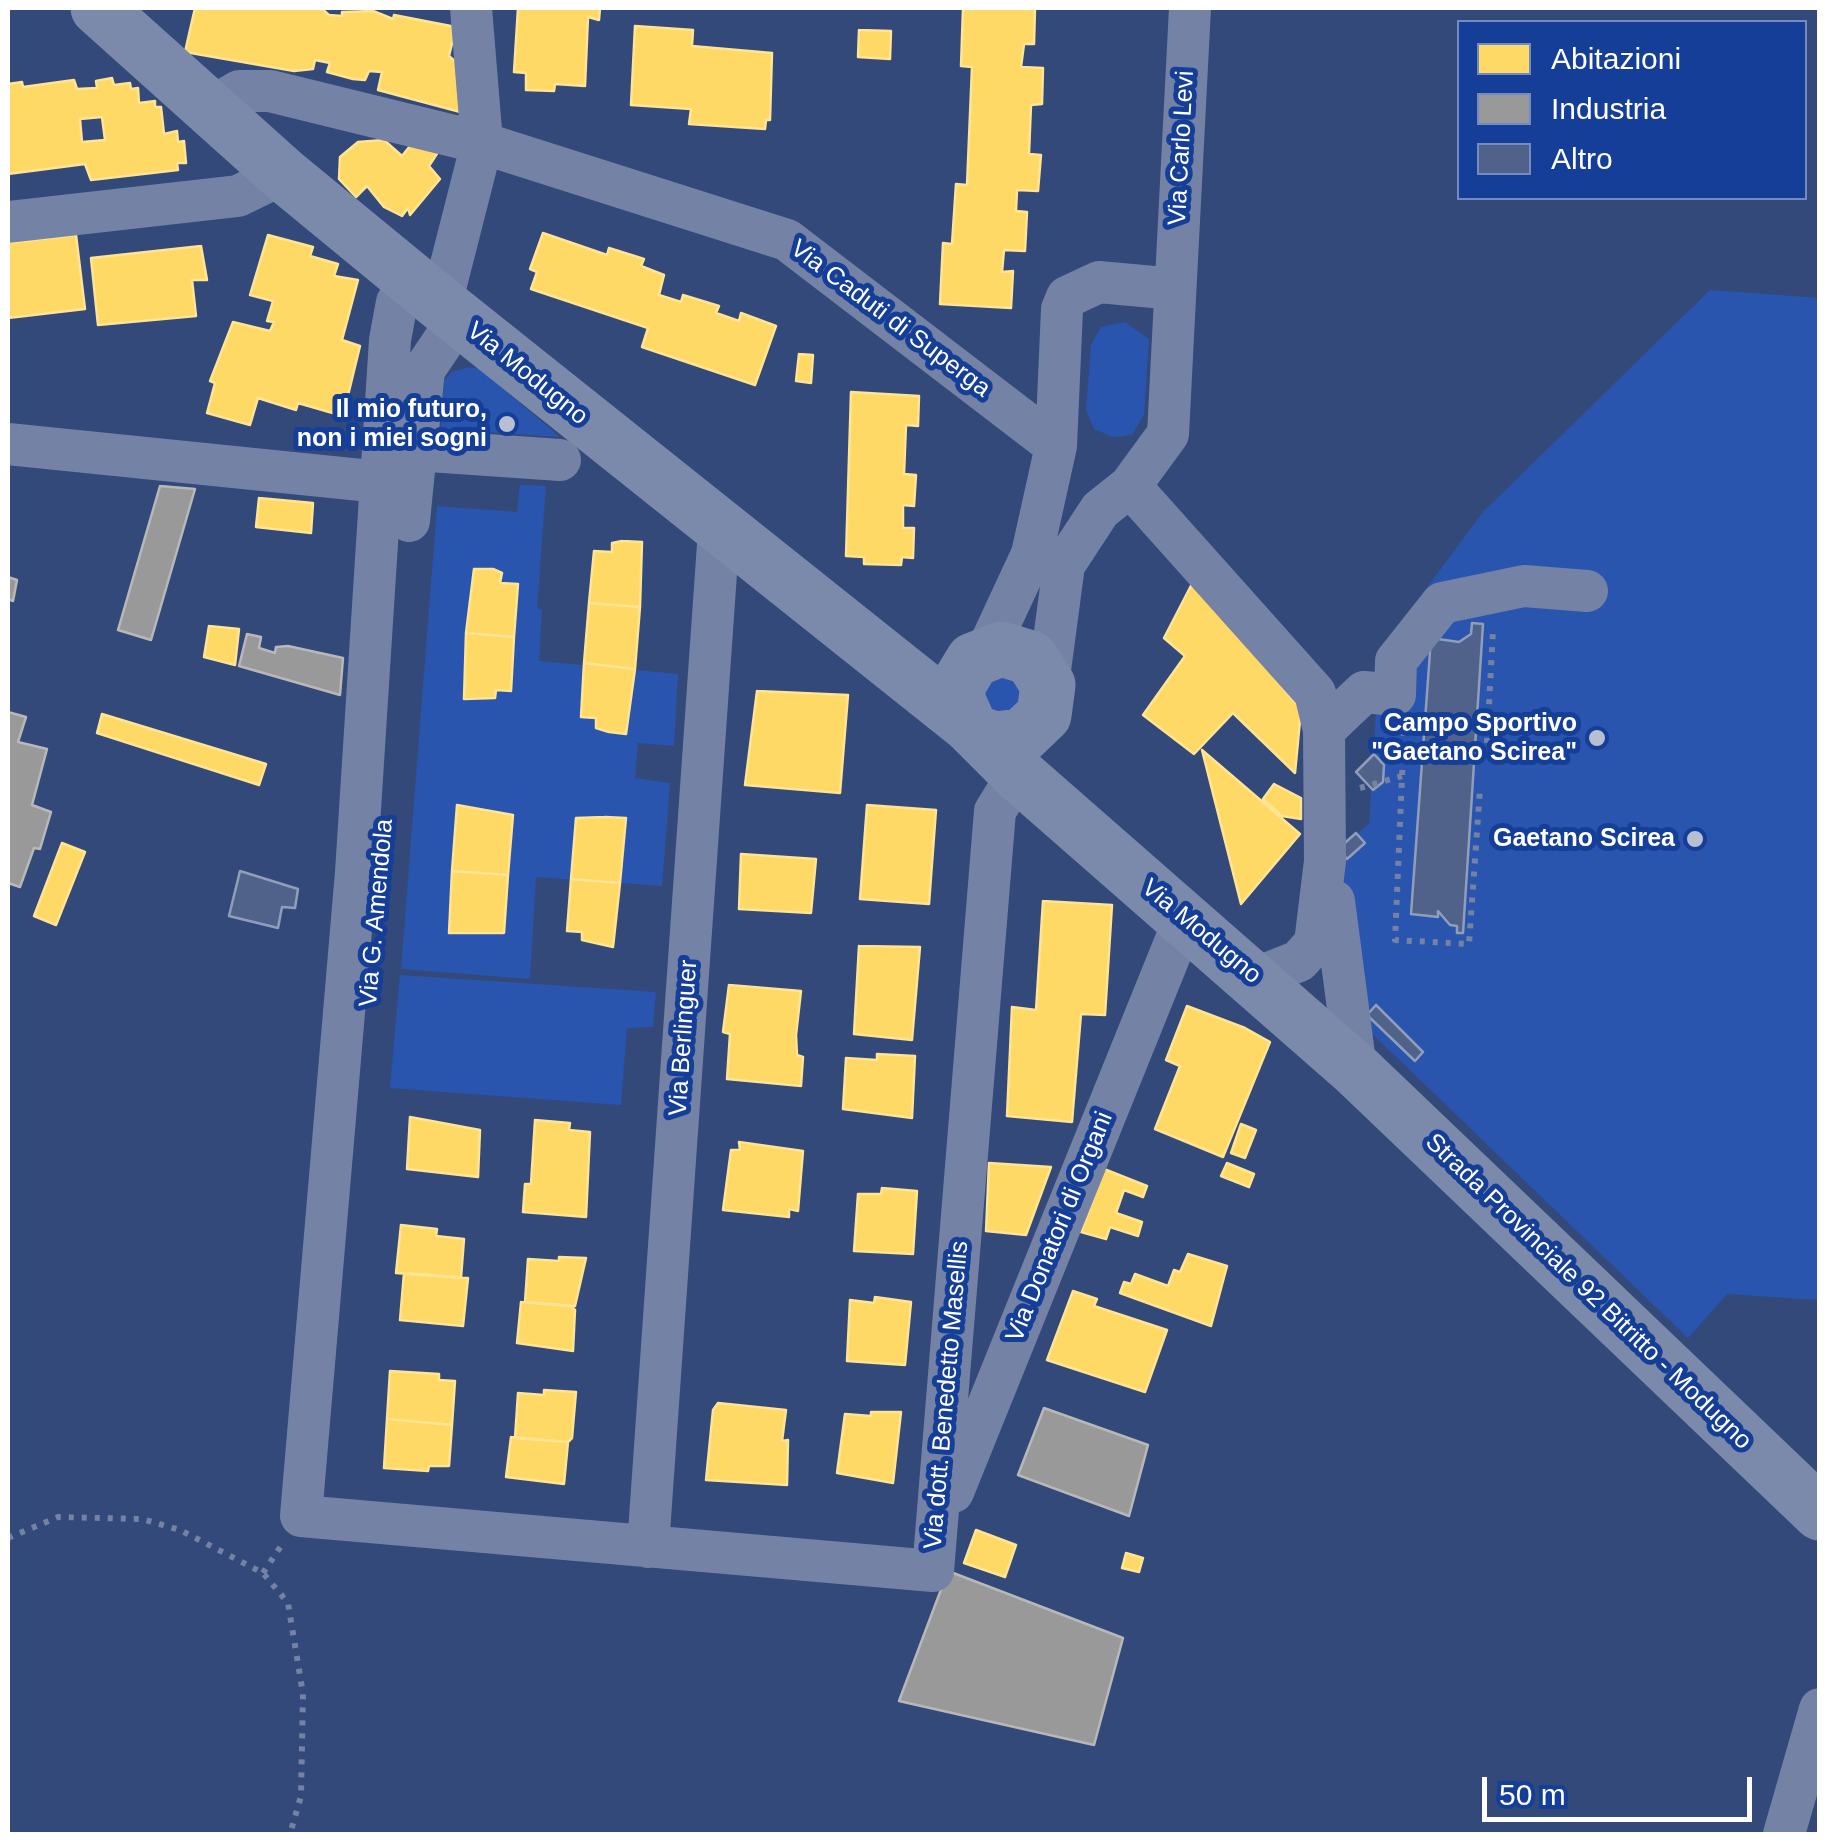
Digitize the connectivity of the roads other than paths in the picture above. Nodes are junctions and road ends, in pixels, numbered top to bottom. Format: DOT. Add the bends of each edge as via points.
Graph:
graph roads {
  1 [pos="98,8"];
  2 [pos="471,8"];
  3 [pos="1190,8"];
  4 [pos="210,108"];
  5 [pos="482,143"];
  6 [pos="283,174"];
  7 [pos="8,222"];
  8 [pos="1174,288"];
  9 [pos="437,301"];
  10 [pos="8,444"];
  11 [pos="1056,446"];
  12 [pos="560,460"];
  13 [pos="403,473"];
  14 [pos="1130,486"];
  15 [pos="720,530"];
  16 [pos="1588,592"];
  17 [pos="975,662"];
  18 [pos="896,668"];
  19 [pos="1046,700"];
  20 [pos="974,730"];
  21 [pos="1324,730"];
  22 [pos="1031,784"];
  23 [pos="1326,861"];
  24 [pos="1184,920"];
  25 [pos="1256,978"];
  26 [pos="1356,1070"];
  27 [pos="1820,1513"];
  28 [pos="314,1517"];
  29 [pos="648,1547"];
  30 [pos="934,1553"];
  31 [pos="1820,1709"];
  32 [pos="1784,1834"];
  1 -- 4 [label="main road, Via Modugno"];
  2 -- 5 [label="street"];
  3 -- 8 [label="street, Via Carlo Levi"];
  4 -- 5 [label="street, Via Caduti di Superga" via="240,90 270,91"];
  4 -- 6 [label="main road, Via Modugno"];
  5 -- 9 [label="street"];
  5 -- 11 [label="street, Via Caduti di Superga" via="787,240"];
  6 -- 7 [label="street" via="238,196"];
  6 -- 9 [label="main road, Via Modugno"];
  8 -- 11 [label="street" via="1099,282 1067,297"];
  8 -- 14 [label="street, Via Carlo Levi" via="1168,434"];
  9 -- 13 [label="street"];
  9 -- 13 [label="street" via="402,290 392,317"];
  9 -- 15 [label="main road, Via Modugno"];
  10 -- 13 [label="street"];
  11 -- 17 [label="street" via="1032,554"];
  12 -- 13 [label="street"];
  13 -- 28 [label="street, Via G. Amendola"];
  14 -- 19 [label="street, Via Carlo Levi" via="1100,510 1064,566"];
  14 -- 21 [label="street" via="1299,672 1314,694"];
  15 -- 18 [label="main road, Via Modugno"];
  15 -- 29 [label="street, Via Berlinguer"];
  16 -- 21 [label="street" via="1524,586 1442,604 1396,661 1395,695 1364,692"];
  17 -- 18 [label="main road" via="929,674"];
  17 -- 19 [label="main road" via="1017,651 1031,658"];
  17 -- 20 [label="main road" via="958,700"];
  18 -- 20 [label="main road, Via Modugno"];
  19 -- 20 [label="main road" via="1022,736 994,740"];
  19 -- 22 [label="main road"];
  20 -- 22 [label="main road, Via Modugno"];
  21 -- 23 [label="street"];
  22 -- 24 [label="main road, Via Modugno"];
  22 -- 30 [label="street, Via dott. Benedetto Masellis" via="995,811"];
  23 -- 25 [label="street" via="1315,943 1299,960"];
  23 -- 26 [label="street"];
  24 -- 25 [label="main road, Via Modugno"];
  24 -- 30 [label="street, Via Donatori di Organi"];
  25 -- 26 [label="main road, Via Modugno"];
  26 -- 27 [label="main road, Strada Provinciale 92 Bitritto - Modugno"];
  28 -- 29 [label="street, Via dott. Benedetto Masellis"];
  29 -- 30 [label="street, Via dott. Benedetto Masellis"];
  31 -- 32 [label="street"];
}
